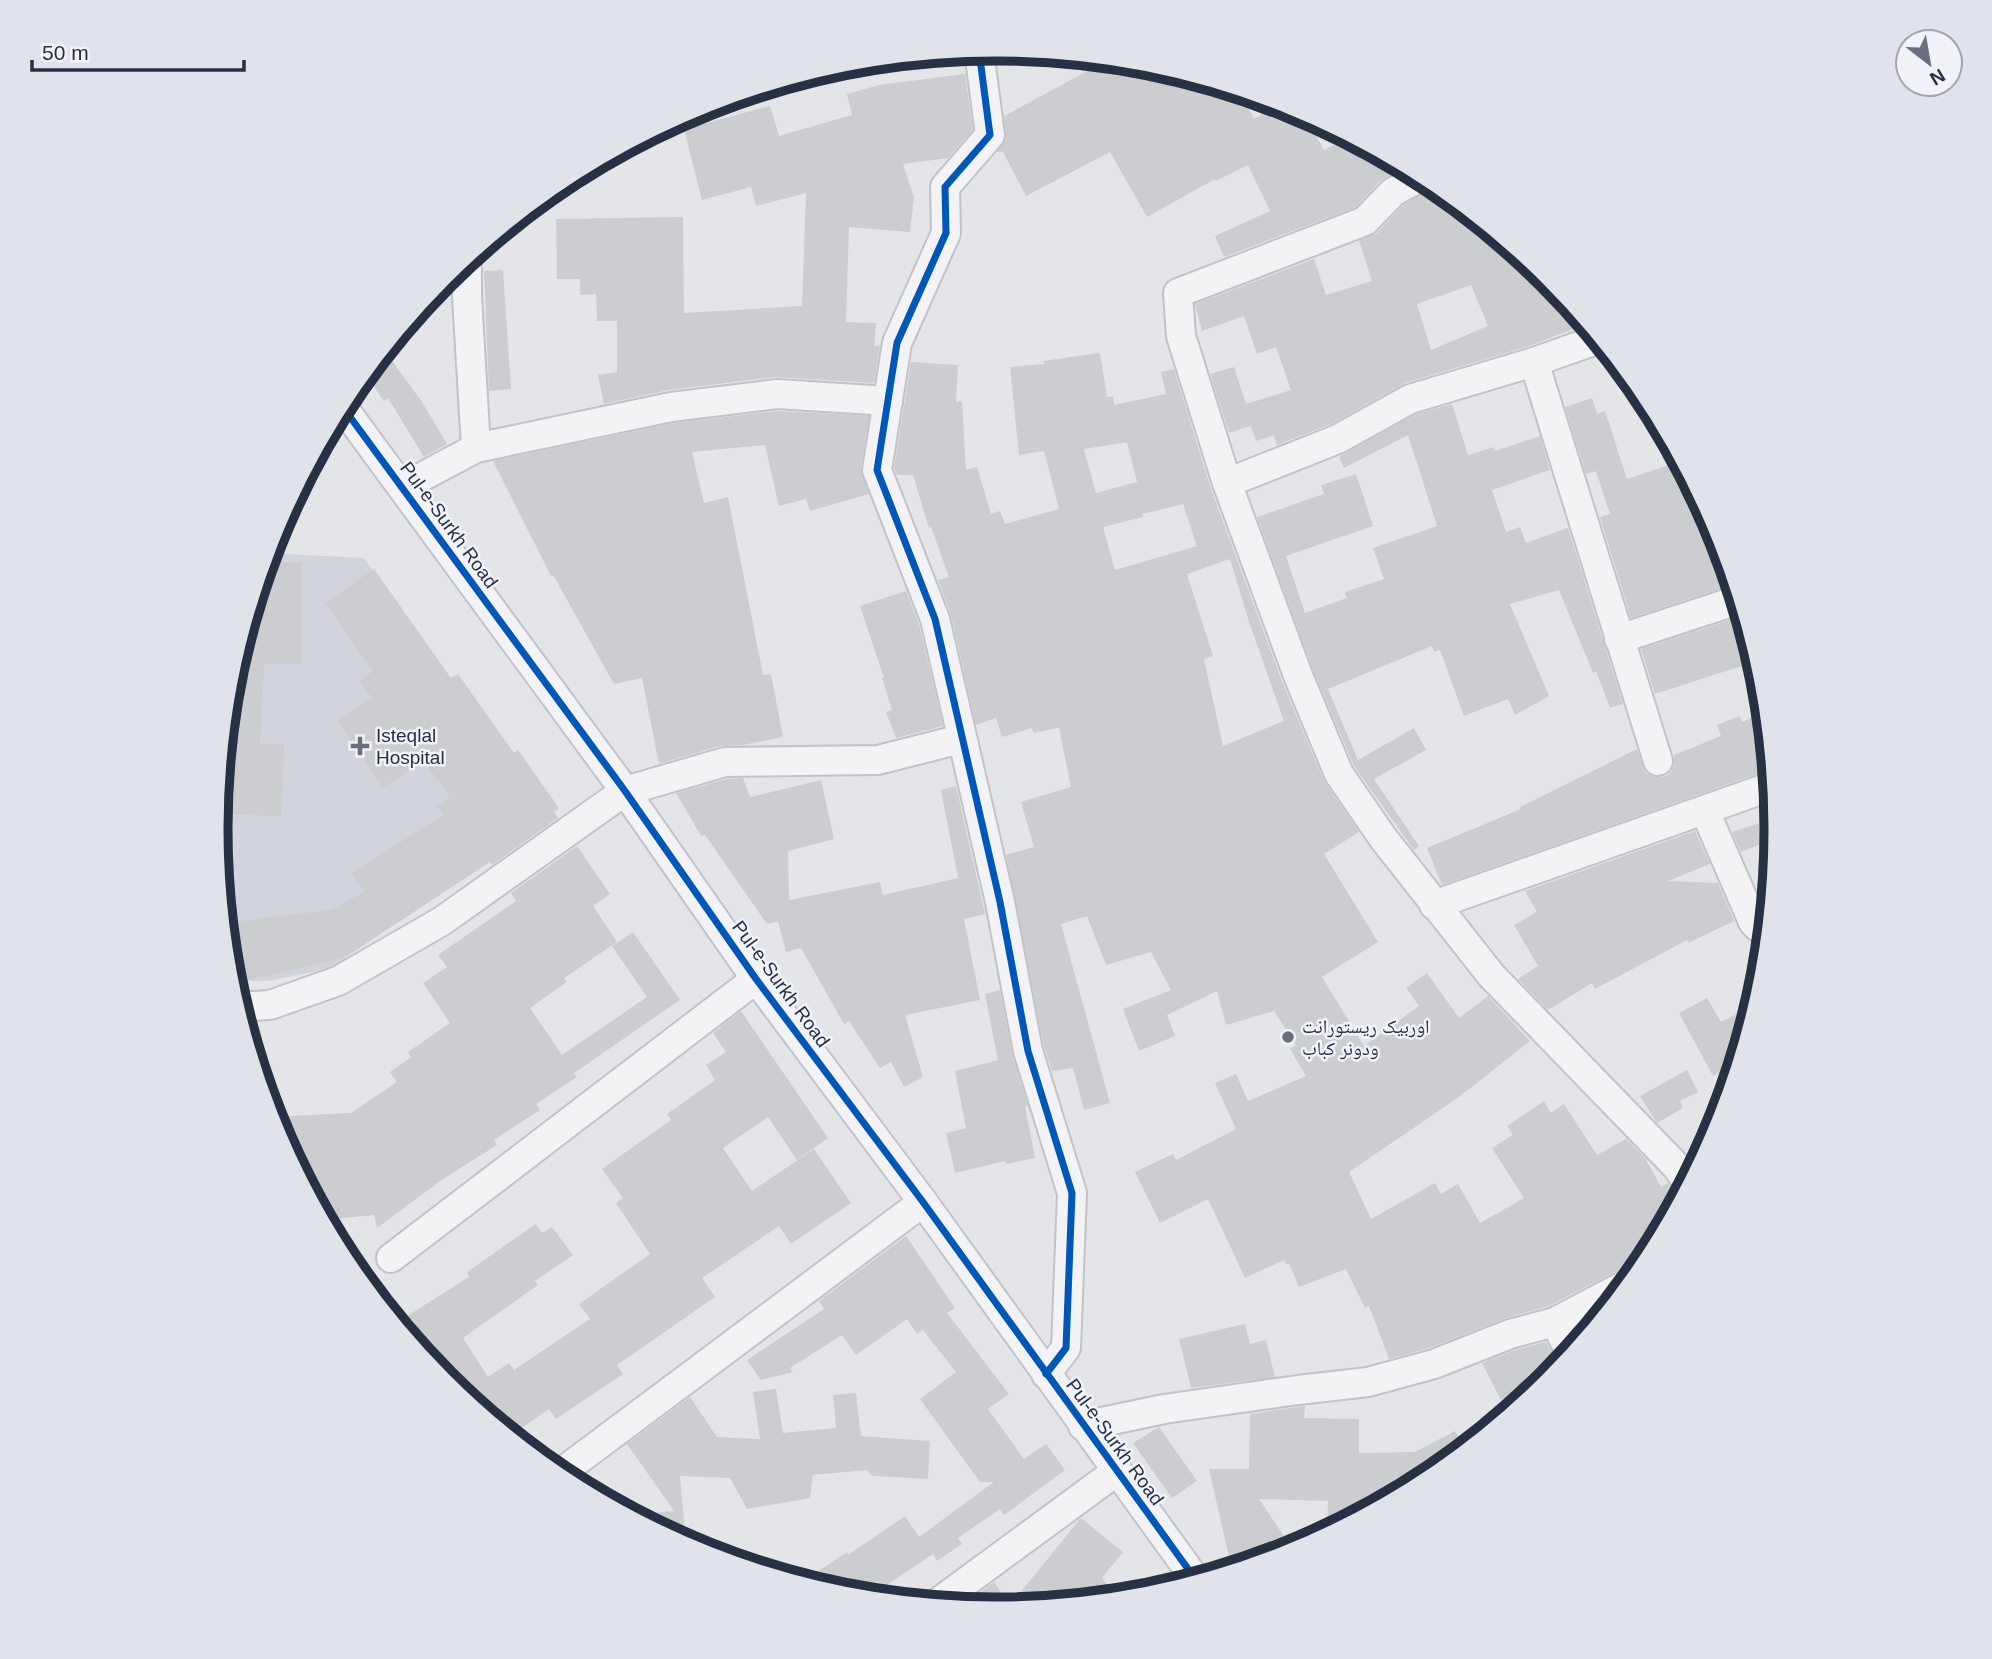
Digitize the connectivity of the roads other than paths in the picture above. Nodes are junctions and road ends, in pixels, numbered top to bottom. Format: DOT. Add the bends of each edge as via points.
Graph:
graph roads {
  1 [pos="980,62"];
  2 [pos="1410,183"];
  3 [pos="467,273"];
  4 [pos="1590,343"];
  5 [pos="1534,362"];
  6 [pos="888,401"];
  7 [pos="349,416"];
  8 [pos="476,447"];
  9 [pos="1227,483"];
  10 [pos="403,487"];
  11 [pos="1729,603"];
  12 [pos="1619,639"];
  13 [pos="961,740"];
  14 [pos="1658,761"];
  15 [pos="1763,789"];
  16 [pos="625,791"];
  17 [pos="1705,811"];
  18 [pos="1434,905"];
  19 [pos="1758,927"];
  20 [pos="756,979"];
  21 [pos="249,1006"];
  22 [pos="1682,1175"];
  23 [pos="923,1202"];
  24 [pos="391,1258"];
  25 [pos="1607,1295"];
  26 [pos="1555,1322"];
  27 [pos="1566,1344"];
  28 [pos="1046,1374"];
  29 [pos="1083,1426"];
  30 [pos="568,1467"];
  31 [pos="1117,1471"];
  32 [pos="1191,1573"];
  33 [pos="948,1596"];
  1 -- 6 [label="street" via="990,135 944,187 946,233 897,344"];
  2 -- 9 [label="street" via="1393,192 1365,221 1178,293 1181,337"];
  3 -- 8 [label="street"];
  4 -- 5 [label="street"];
  5 -- 9 [label="street" via="1410,399 1338,439"];
  5 -- 12 [label="street"];
  6 -- 8 [label="street" via="777,394 671,407"];
  6 -- 13 [label="street" via="877,470 935,619"];
  7 -- 10 [label="street, Pul-e-Surkh Road"];
  8 -- 10 [label="street"];
  9 -- 18 [label="street" via="1339,774"];
  10 -- 16 [label="street, Pul-e-Surkh Road"];
  11 -- 12 [label="street"];
  12 -- 14 [label="street"];
  13 -- 16 [label="street" via="878,760 725,762"];
  13 -- 28 [label="street" via="1000,902 1028,1051 1072,1193 1066,1348"];
  15 -- 17 [label="street"];
  16 -- 20 [label="street, Pul-e-Surkh Road"];
  16 -- 21 [label="street" via="442,921 338,981 270,1005"];
  17 -- 18 [label="street"];
  17 -- 19 [label="street"];
  18 -- 22 [label="street" via="1491,975"];
  20 -- 23 [label="street, Pul-e-Surkh Road"];
  20 -- 24 [label="street"];
  23 -- 28 [label="street, Pul-e-Surkh Road"];
  23 -- 30 [label="street"];
  25 -- 26 [label="street"];
  26 -- 27 [label="street"];
  26 -- 29 [label="street" via="1368,1382 1164,1409"];
  28 -- 29 [label="street, Pul-e-Surkh Road"];
  29 -- 31 [label="street, Pul-e-Surkh Road"];
  31 -- 32 [label="street, Pul-e-Surkh Road"];
  31 -- 33 [label="street"];
}
